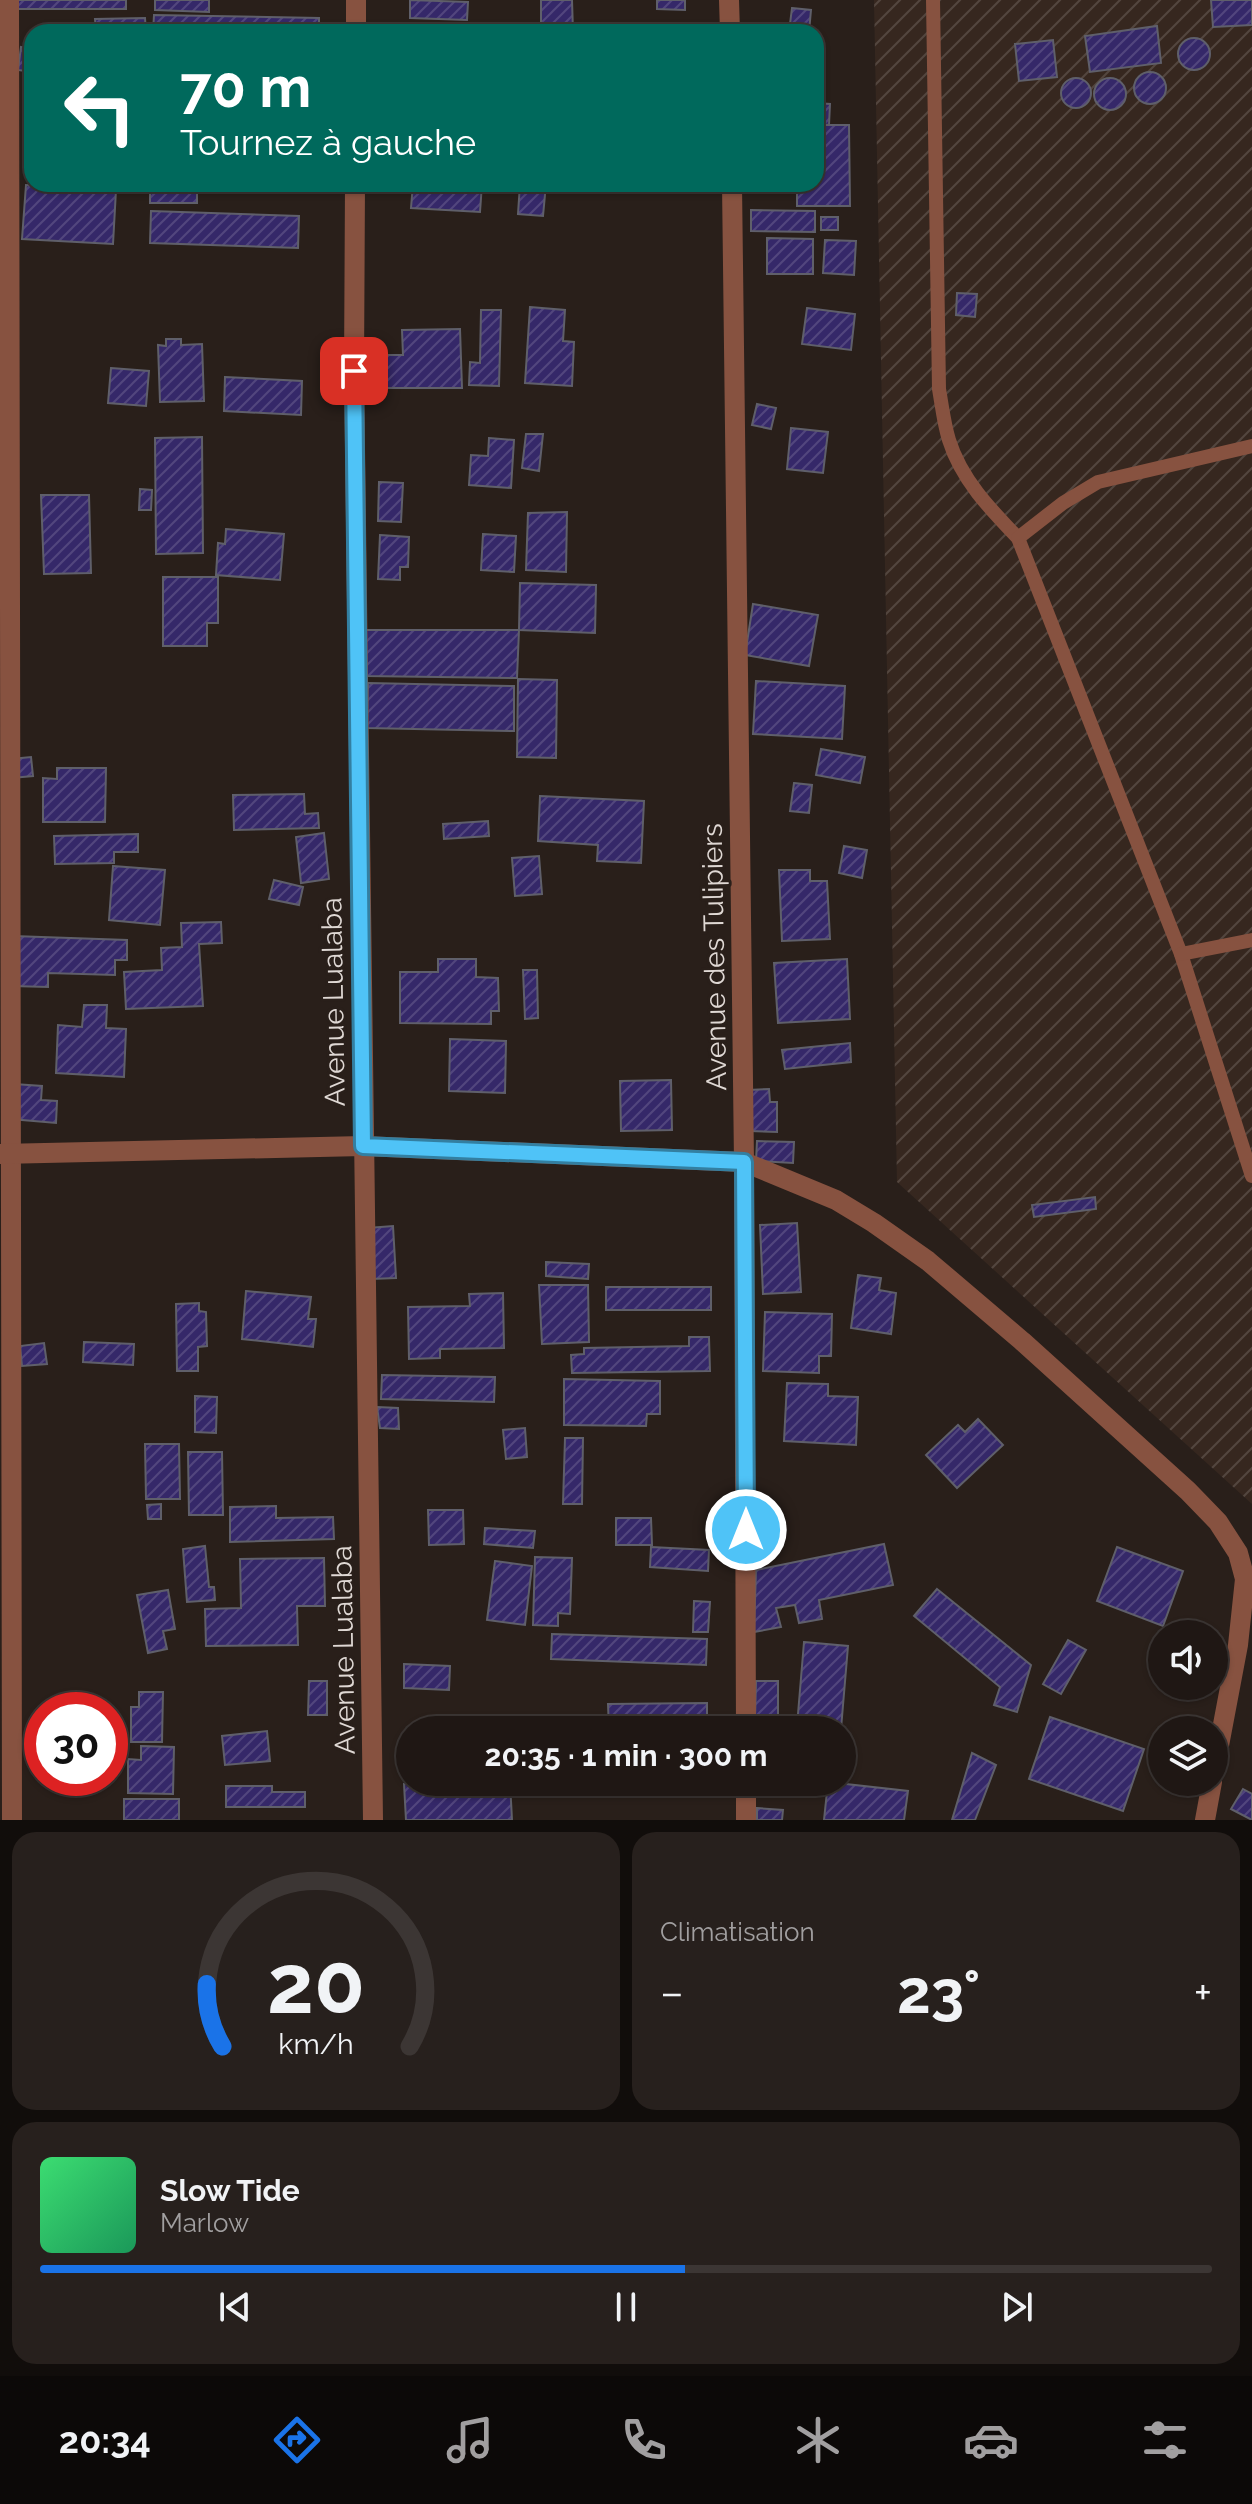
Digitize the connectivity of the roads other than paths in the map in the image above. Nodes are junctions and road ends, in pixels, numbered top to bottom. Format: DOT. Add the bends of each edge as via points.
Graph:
graph roads {
  1 [pos="9,0"];
  2 [pos="356,0"];
  3 [pos="729,0"];
  4 [pos="933,0"];
  5 [pos="356,24"];
  6 [pos="730,24"];
  7 [pos="355,192"];
  8 [pos="732,192"];
  9 [pos="1252,446"];
  10 [pos="1018,538"];
  11 [pos="1252,940"];
  12 [pos="1181,954"];
  13 [pos="363,1146"];
  14 [pos="5,1154"];
  15 [pos="744,1162"];
  16 [pos="1252,1176"];
  17 [pos="746,1716"];
  18 [pos="1225,1716"];
  19 [pos="746,1796"];
  20 [pos="1209,1796"];
  21 [pos="12,1820"];
  22 [pos="373,1820"];
  23 [pos="746,1820"];
  24 [pos="1205,1820"];
  1 -- 14 [label="street"];
  2 -- 5 [label="street"];
  3 -- 6 [label="street"];
  4 -- 10 [label="lane" via="939,389 962,472"];
  7 -- 13 [label="street, Avenue Lualaba"];
  8 -- 15 [label="street, Avenue des Tulipiers"];
  9 -- 10 [label="lane" via="1098,482"];
  10 -- 12 [label="lane"];
  11 -- 12 [label="lane"];
  12 -- 16 [label="lane"];
  13 -- 14 [label="street"];
  13 -- 15 [label="street"];
  13 -- 22 [label="street, Avenue Lualaba"];
  14 -- 21 [label="street"];
  15 -- 17 [label="street, Avenue des Tulipiers"];
  15 -- 18 [label="street" via="836,1200 928,1261 1218,1522 1238,1553 1245,1579"];
  19 -- 23 [label="street"];
  20 -- 24 [label="street"];
}
